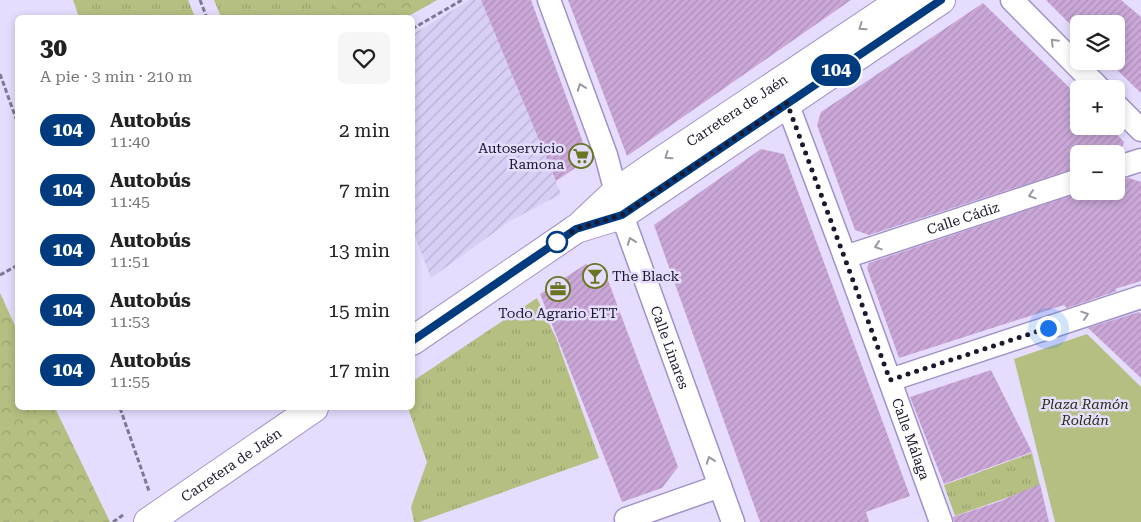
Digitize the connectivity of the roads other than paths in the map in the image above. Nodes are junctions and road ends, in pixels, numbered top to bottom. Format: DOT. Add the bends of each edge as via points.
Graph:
graph roads {
  1 [pos="549,0"];
  2 [pos="902,0"];
  3 [pos="941,0"];
  4 [pos="1012,0"];
  5 [pos="1091,80"];
  6 [pos="787,103"];
  7 [pos="1125,114"];
  8 [pos="1141,130"];
  9 [pos="1141,160"];
  10 [pos="1125,165"];
  11 [pos="1070,183"];
  12 [pos="619,204"];
  13 [pos="845,257"];
  14 [pos="1141,297"];
  15 [pos="415,339"];
  16 [pos="890,380"];
  17 [pos="311,410"];
  18 [pos="720,486"];
  19 [pos="153,519"];
  20 [pos="626,519"];
  21 [pos="733,522"];
  22 [pos="941,522"];
  12 -- 1 [label="street, Calle Linares, one-way" via="606,155"];
  2 -- 12 [label="main road, Carretera de Jaén, one-way"];
  3 -- 6 [label="main road, Carretera de Jaén"];
  5 -- 4 [label="street, one-way"];
  6 -- 12 [label="main road, Carretera de Jaén"];
  6 -- 13 [label="street, Calle Málaga"];
  7 -- 8 [label="street"];
  9 -- 10 [label="street"];
  11 -- 13 [label="street, Calle Cádiz, one-way"];
  12 -- 15 [label="main road, Carretera de Jaén" via="576,229"];
  18 -- 12 [label="street, Calle Linares, one-way"];
  13 -- 16 [label="street, Calle Málaga"];
  16 -- 14 [label="street, one-way"];
  16 -- 22 [label="street, Calle Málaga"];
  17 -- 19 [label="main road, Carretera de Jaén"];
  18 -- 20 [label="street"];
  18 -- 21 [label="street, Calle Linares"];
}
